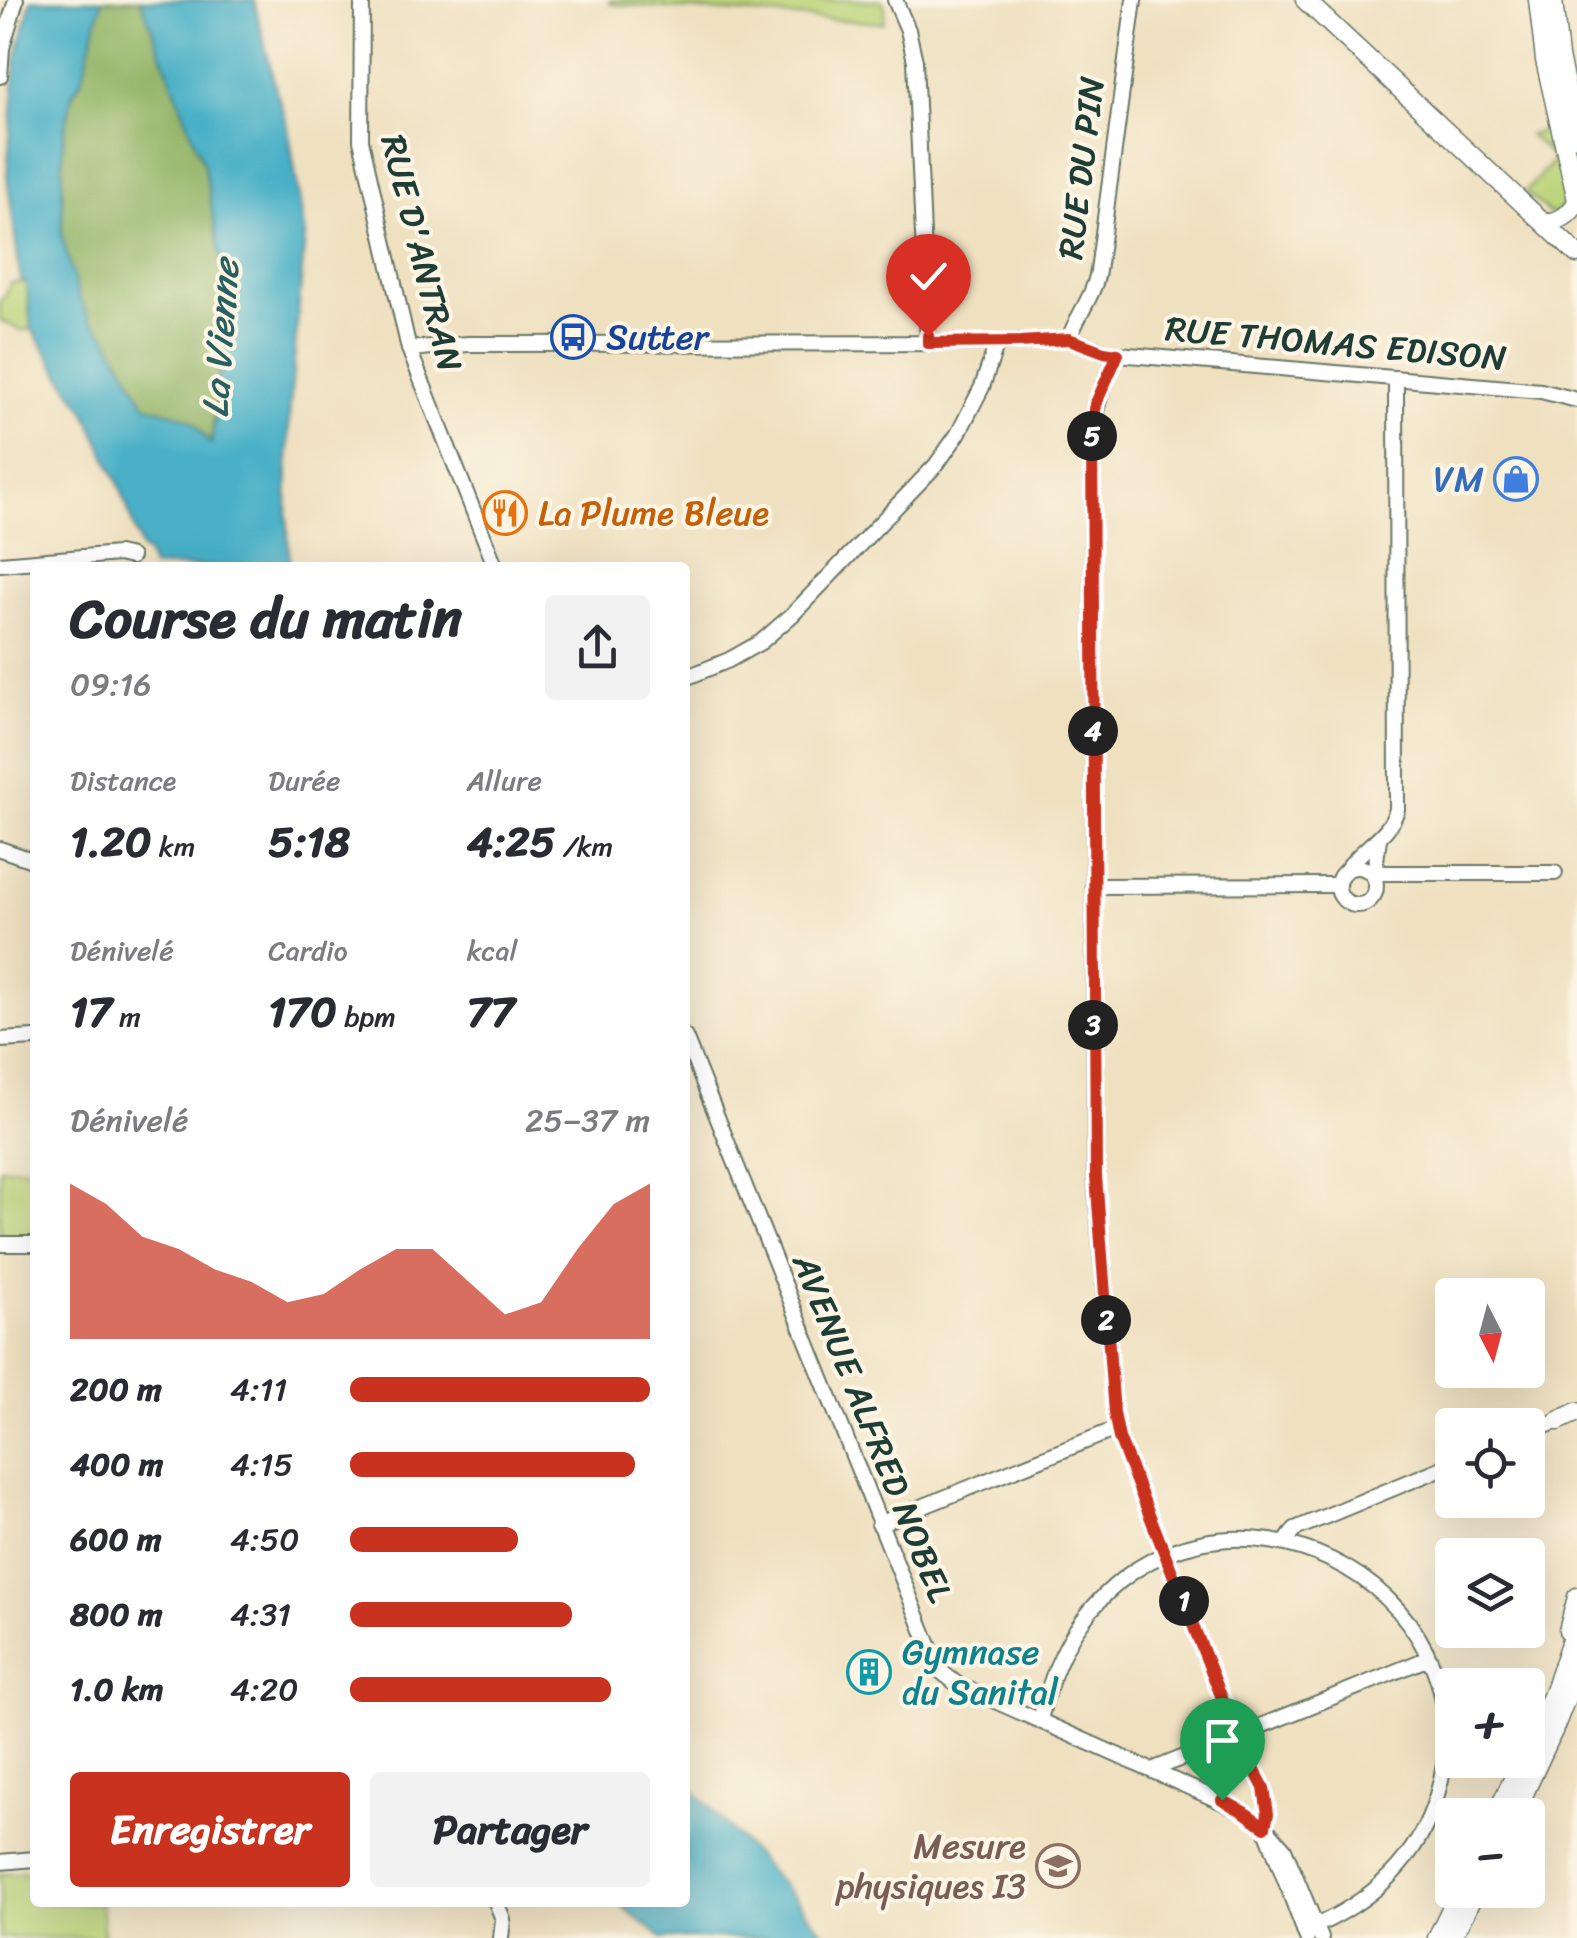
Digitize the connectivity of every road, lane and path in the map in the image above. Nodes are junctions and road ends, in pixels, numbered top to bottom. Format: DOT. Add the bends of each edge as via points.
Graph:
graph roads {
  1 [pos="16,0"];
  2 [pos="362,0"];
  3 [pos="895,0"];
  4 [pos="1134,0"];
  5 [pos="1305,0"];
  6 [pos="1538,0"];
  7 [pos="1553,0"];
  8 [pos="1,48"];
  9 [pos="0,76"];
  10 [pos="1577,137"];
  11 [pos="1577,201"];
  12 [pos="1545,223"];
  13 [pos="1577,254"];
  14 [pos="1069,339"];
  15 [pos="928,343"];
  16 [pos="996,343"];
  17 [pos="408,349"];
  18 [pos="1118,354"];
  19 [pos="1396,378"];
  20 [pos="1577,387"];
  21 [pos="1540,391"];
  22 [pos="1577,400"];
  23 [pos="130,557"];
  24 [pos="494,562"];
  25 [pos="0,564"];
  26 [pos="690,676"];
  27 [pos="1380,838"];
  28 [pos="0,849"];
  29 [pos="30,859"];
  30 [pos="1348,870"];
  31 [pos="1371,874"];
  32 [pos="1555,874"];
  33 [pos="1338,885"];
  34 [pos="1093,886"];
  35 [pos="30,1038"];
  36 [pos="0,1040"];
  37 [pos="690,1051"];
  38 [pos="0,1244"];
  39 [pos="30,1244"];
  40 [pos="1571,1417"];
  41 [pos="1545,1427"];
  42 [pos="1116,1429"];
  43 [pos="1435,1471"];
  44 [pos="879,1524"];
  45 [pos="1285,1542"];
  46 [pos="1165,1554"];
  47 [pos="1577,1597"];
  48 [pos="1577,1622"];
  49 [pos="1429,1658"];
  50 [pos="1577,1670"];
  51 [pos="1552,1694"];
  52 [pos="1545,1710"];
  53 [pos="1040,1720"];
  54 [pos="1237,1736"];
  55 [pos="1152,1770"];
  56 [pos="1522,1798"];
  57 [pos="1265,1827"];
  58 [pos="30,1859"];
  59 [pos="0,1862"];
  60 [pos="498,1907"];
  61 [pos="1451,1908"];
  62 [pos="1467,1908"];
  63 [pos="1312,1933"];
  64 [pos="501,1938"];
  65 [pos="1437,1938"];
  66 [pos="1452,1938"];
  1 -- 8 [label="street"];
  2 -- 17 [label="street, RUE D'ANTRAN" via="361,140"];
  3 -- 15 [label="street" via="915,61"];
  4 -- 14 [label="street, RUE DU PIN" via="1096,282"];
  5 -- 12 [label="main road"];
  6 -- 11 [label="main road"];
  7 -- 10 [label="main road"];
  8 -- 9 [label="street"];
  11 -- 12 [label="main road" via="1561,219"];
  12 -- 13 [label="main road"];
  14 -- 16 [label="street"];
  14 -- 18 [label="street, RUE THOMAS EDISON"];
  15 -- 16 [label="street"];
  15 -- 17 [label="street"];
  16 -- 26 [label="street" via="982,387 936,465 762,642"];
  17 -- 24 [label="street, RUE D'ANTRAN"];
  18 -- 19 [label="street, RUE THOMAS EDISON"];
  18 -- 34 [label="street" via="1092,430"];
  19 -- 21 [label="street, RUE THOMAS EDISON"];
  19 -- 27 [label="street" via="1398,809"];
  20 -- 21 [label="street, RUE THOMAS EDISON"];
  21 -- 22 [label="street, RUE THOMAS EDISON"];
  23 -- 25 [label="street"];
  27 -- 30 [label="street"];
  27 -- 31 [label="street"];
  28 -- 29 [label="street"];
  30 -- 31 [label="street"];
  30 -- 33 [label="street"];
  31 -- 32 [label="street"];
  31 -- 33 [label="street" via="1375,890 1366,902 1346,901"];
  33 -- 34 [label="street"];
  34 -- 42 [label="street" via="1096,1210"];
  35 -- 36 [label="street"];
  37 -- 44 [label="street, AVENUE ALFRED NOBEL"];
  38 -- 39 [label="street"];
  40 -- 41 [label="street"];
  42 -- 44 [label="street"];
  42 -- 46 [label="street"];
  43 -- 45 [label="street" via="1295,1528"];
  44 -- 53 [label="street, AVENUE ALFRED NOBEL" via="940,1670"];
  45 -- 46 [label="street" via="1212,1541"];
  45 -- 49 [label="street" via="1336,1560 1373,1584"];
  46 -- 53 [label="street" via="1120,1582 1080,1624"];
  46 -- 54 [label="street"];
  47 -- 51 [label="main road"];
  48 -- 51 [label="main road"];
  49 -- 54 [label="street"];
  49 -- 63 [label="street" via="1446,1739 1433,1809 1394,1873"];
  50 -- 56 [label="main road"];
  51 -- 52 [label="main road"];
  53 -- 55 [label="street, AVENUE ALFRED NOBEL"];
  54 -- 55 [label="street"];
  54 -- 57 [label="street" via="1264,1788"];
  55 -- 57 [label="street, AVENUE ALFRED NOBEL"];
  57 -- 63 [label="street, AVENUE ALFRED NOBEL" via="1292,1862"];
  58 -- 59 [label="street"];
  60 -- 64 [label="street"];
  61 -- 65 [label="main road"];
  62 -- 66 [label="main road"];
}
